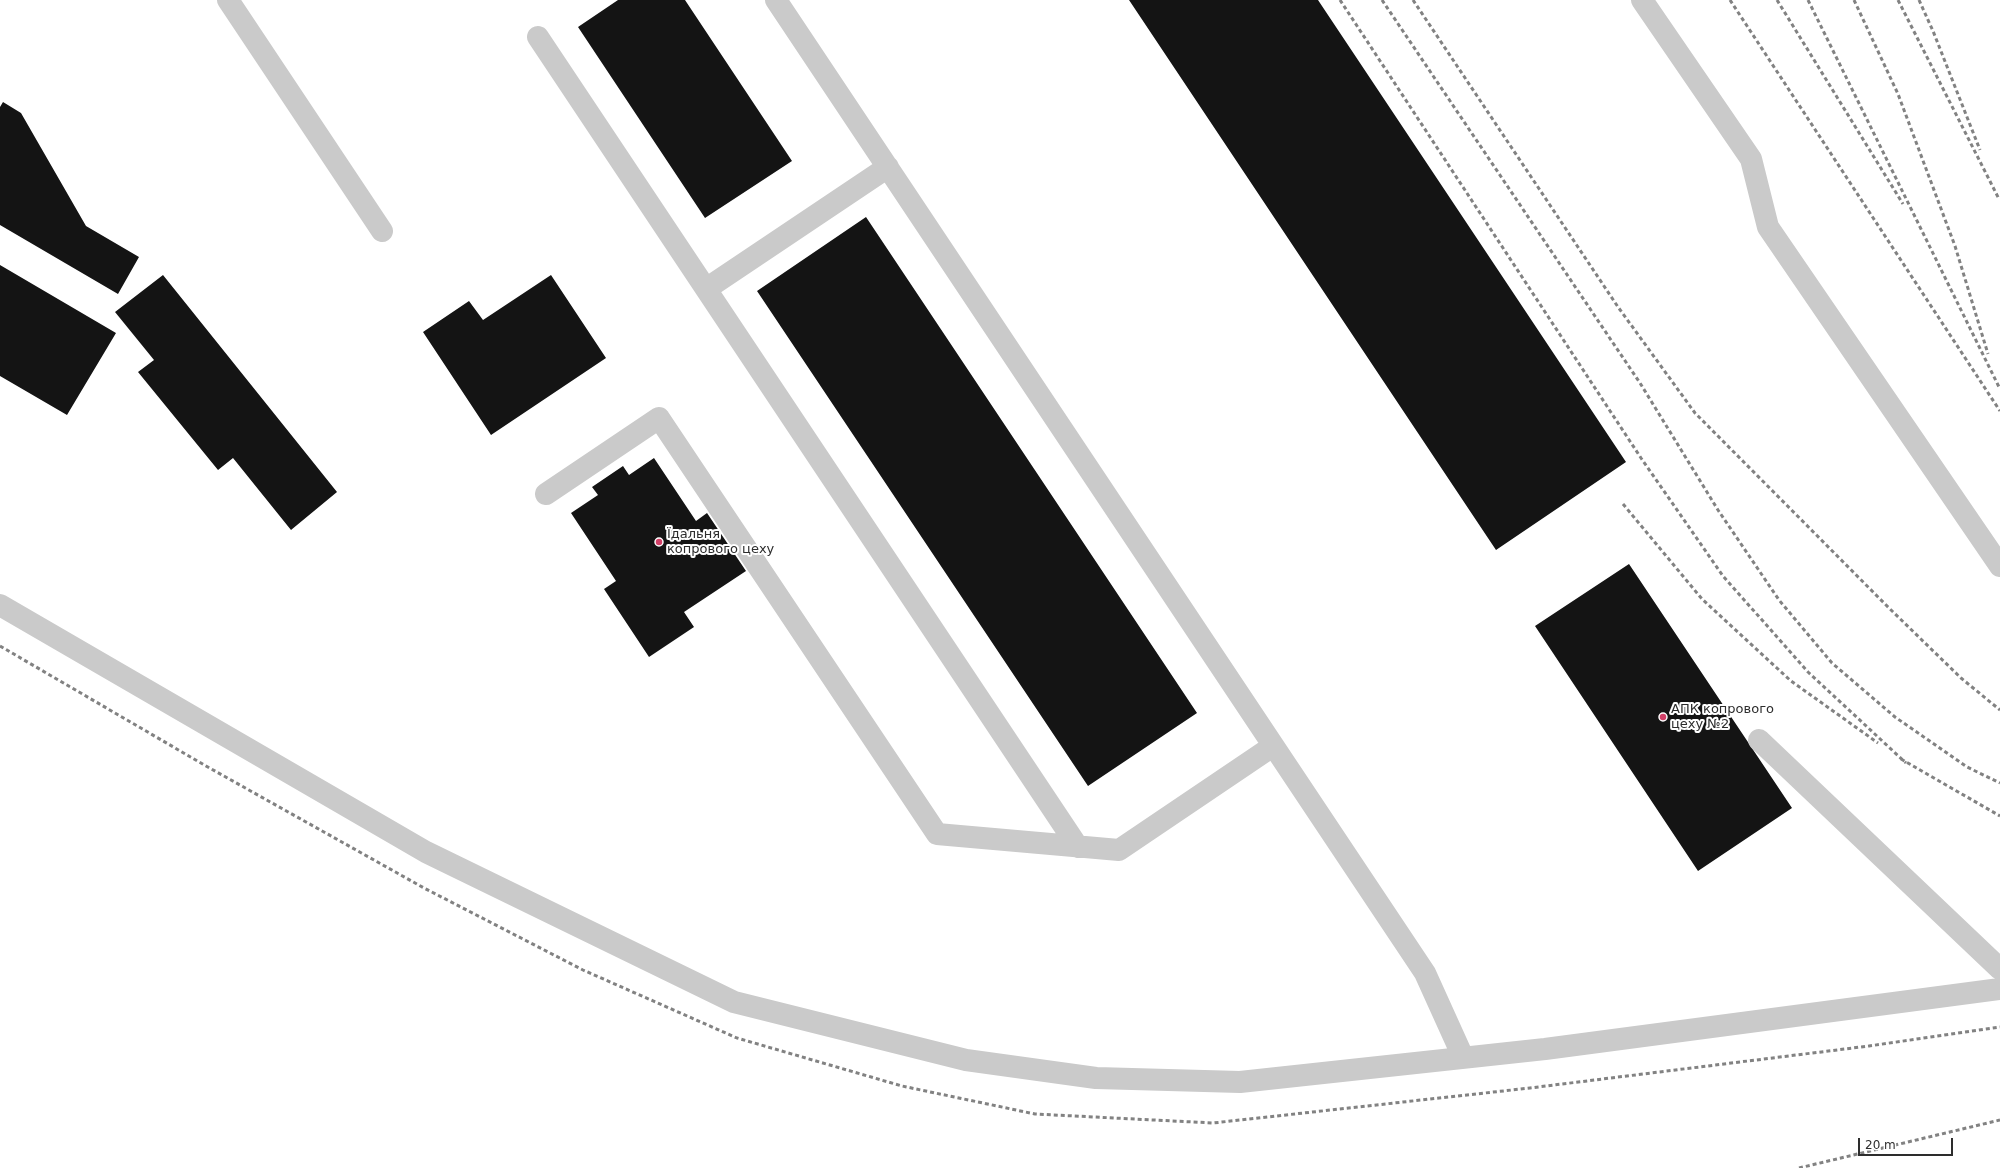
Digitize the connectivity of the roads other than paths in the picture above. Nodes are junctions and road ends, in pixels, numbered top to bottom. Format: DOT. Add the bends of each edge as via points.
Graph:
graph roads {
  1 [pos="228,0"];
  2 [pos="776,0"];
  3 [pos="1642,0"];
  4 [pos="538,37"];
  5 [pos="888,167"];
  6 [pos="382,231"];
  7 [pos="706,289"];
  8 [pos="546,494"];
  9 [pos="2000,566"];
  10 [pos="0,605"];
  11 [pos="1759,740"];
  12 [pos="1273,746"];
  13 [pos="1078,847"];
  14 [pos="2000,969"];
  15 [pos="2000,989"];
  16 [pos="1463,1057"];
  1 -- 6 [label="lane"];
  2 -- 5 [label="lane"];
  3 -- 9 [label="lane" via="1750,159 1768,227"];
  4 -- 7 [label="lane"];
  5 -- 7 [label="lane"];
  5 -- 12 [label="lane"];
  7 -- 13 [label="lane"];
  8 -- 13 [label="lane" via="659,418 936,834"];
  10 -- 16 [label="lane" via="426,852 734,1002 966,1060 1096,1078 1240,1082"];
  11 -- 14 [label="lane"];
  12 -- 13 [label="lane" via="1119,850"];
  12 -- 16 [label="lane" via="1425,973"];
  15 -- 16 [label="lane" via="1545,1049"];
}
